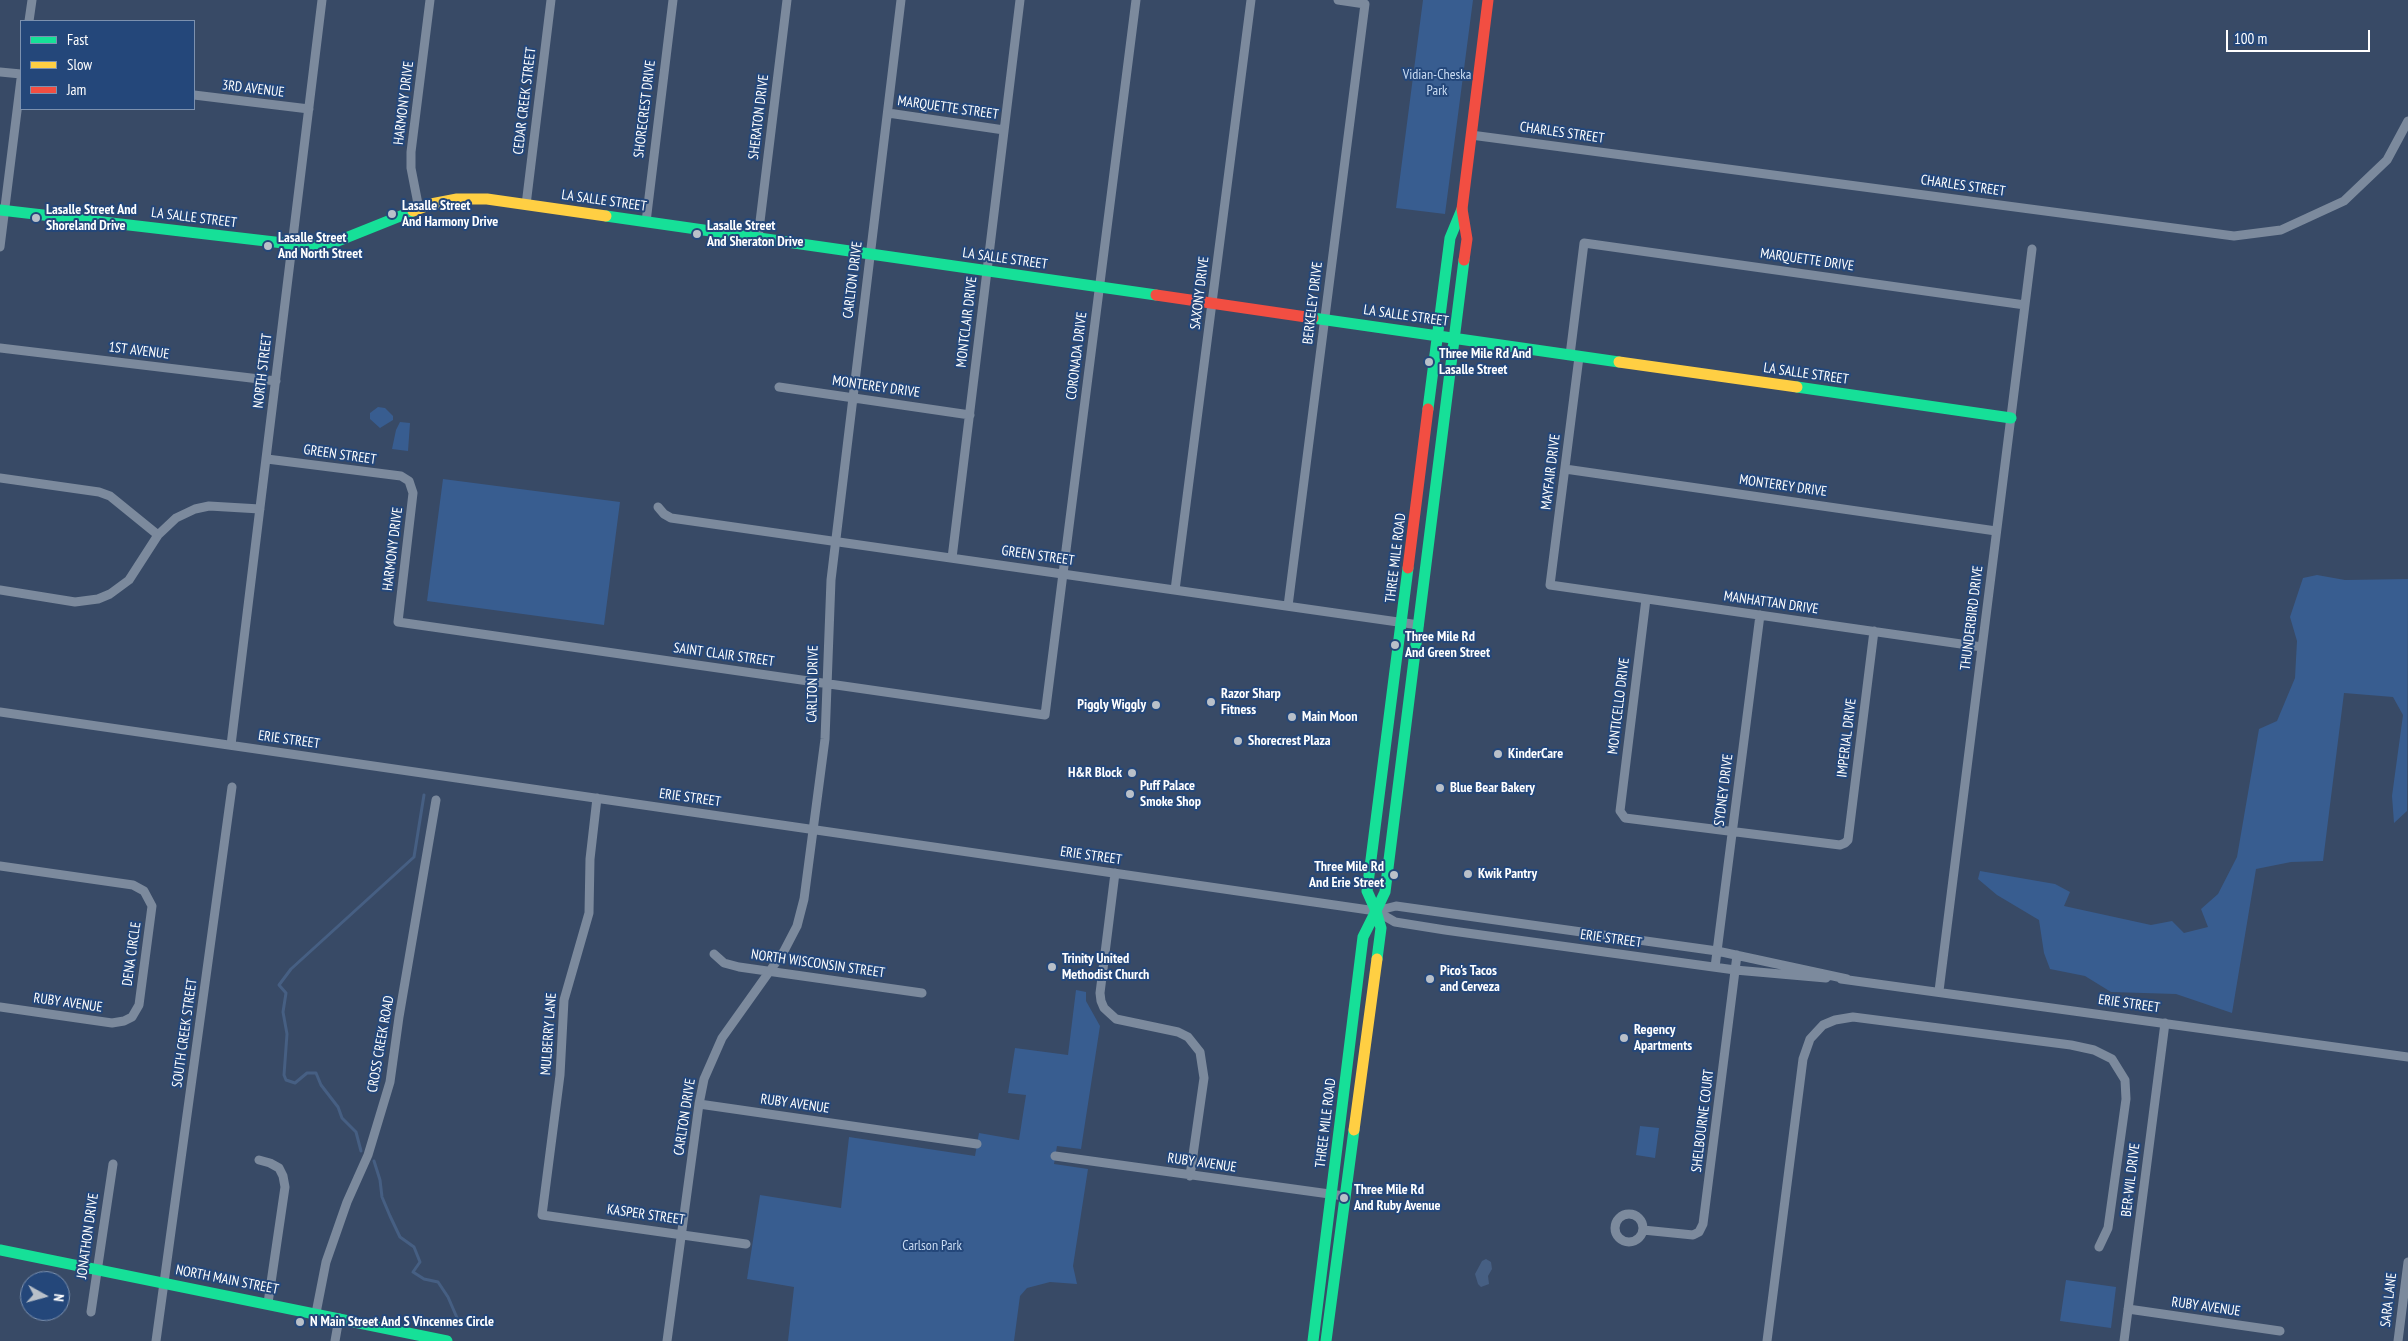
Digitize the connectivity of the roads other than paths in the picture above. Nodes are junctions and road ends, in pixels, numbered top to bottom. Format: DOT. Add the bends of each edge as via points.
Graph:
graph roads {
  1 [pos="32,0"];
  2 [pos="322,0"];
  3 [pos="430,0"];
  4 [pos="551,0"];
  5 [pos="673,0"];
  6 [pos="787,0"];
  7 [pos="901,0"];
  8 [pos="1020,0"];
  9 [pos="1136,0"];
  10 [pos="1251,0"];
  11 [pos="1338,0"];
  12 [pos="1488,0"];
  13 [pos="29,20"];
  14 [pos="0,72"];
  15 [pos="20,74"];
  16 [pos="20,87"];
  17 [pos="195,95"];
  18 [pos="309,109"];
  19 [pos="888,113"];
  20 [pos="2408,121"];
  21 [pos="1004,130"];
  22 [pos="1471,135"];
  23 [pos="526,205"];
  24 [pos="419,209"];
  25 [pos="1462,209"];
  26 [pos="2,210"];
  27 [pos="646,222"];
  28 [pos="758,238"];
  29 [pos="1584,243"];
  30 [pos="292,245"];
  31 [pos="0,247"];
  32 [pos="2032,249"];
  33 [pos="870,254"];
  34 [pos="987,271"];
  35 [pos="1100,287"];
  36 [pos="1212,304"];
  37 [pos="2025,305"];
  38 [pos="1324,320"];
  39 [pos="1439,336"];
  40 [pos="1455,338"];
  41 [pos="0,348"];
  42 [pos="1575,356"];
  43 [pos="276,381"];
  44 [pos="779,387"];
  45 [pos="853,398"];
  46 [pos="970,415"];
  47 [pos="2011,418"];
  48 [pos="267,459"];
  49 [pos="1565,469"];
  50 [pos="0,478"];
  51 [pos="409,481"];
  52 [pos="658,507"];
  53 [pos="260,509"];
  54 [pos="1996,530"];
  55 [pos="158,534"];
  56 [pos="835,541"];
  57 [pos="952,558"];
  58 [pos="1063,574"];
  59 [pos="1556,586"];
  60 [pos="0,590"];
  61 [pos="1176,590"];
  62 [pos="1646,599"];
  63 [pos="1288,606"];
  64 [pos="1760,615"];
  65 [pos="398,622"];
  66 [pos="1402,623"];
  67 [pos="1419,625"];
  68 [pos="1874,631"];
  69 [pos="1982,647"];
  70 [pos="828,684"];
  71 [pos="0,712"];
  72 [pos="1045,715"];
  73 [pos="231,745"];
  74 [pos="232,787"];
  75 [pos="597,798"];
  76 [pos="436,800"];
  77 [pos="814,830"];
  78 [pos="1733,832"];
  79 [pos="0,866"];
  80 [pos="1115,873"];
  81 [pos="1376,911"];
  82 [pos="1482,918"];
  83 [pos="1560,929"];
  84 [pos="1479,935"];
  85 [pos="1558,946"];
  86 [pos="1717,951"];
  87 [pos="714,954"];
  88 [pos="1737,955"];
  89 [pos="1715,967"];
  90 [pos="1735,970"];
  91 [pos="770,971"];
  92 [pos="1847,979"];
  93 [pos="1939,991"];
  94 [pos="922,993"];
  95 [pos="0,1007"];
  96 [pos="132,1017"];
  97 [pos="2165,1023"];
  98 [pos="2408,1057"];
  99 [pos="699,1104"];
  100 [pos="977,1144"];
  101 [pos="1055,1156"];
  102 [pos="259,1160"];
  103 [pos="113,1164"];
  104 [pos="1190,1176"];
  105 [pos="1332,1194"];
  106 [pos="1344,1196"];
  107 [pos="542,1215"];
  108 [pos="1643,1230"];
  109 [pos="681,1233"];
  110 [pos="746,1244"];
  111 [pos="2099,1247"];
  112 [pos="0,1250"];
  113 [pos="2408,1262"];
  114 [pos="98,1270"];
  115 [pos="164,1283"];
  116 [pos="268,1303"];
  117 [pos="2128,1310"];
  118 [pos="91,1312"];
  119 [pos="316,1313"];
  120 [pos="338,1318"];
  121 [pos="2280,1331"];
  122 [pos="156,1341"];
  123 [pos="335,1341"];
  124 [pos="448,1341"];
  125 [pos="667,1341"];
  126 [pos="1313,1341"];
  127 [pos="1326,1341"];
  128 [pos="1767,1341"];
  129 [pos="2124,1341"];
  130 [pos="2398,1341"];
  1 -- 13 [label="street"];
  2 -- 18 [label="street, NORTH STREET"];
  3 -- 24 [label="street, HARMONY DRIVE" via="411,152"];
  4 -- 23 [label="street, CEDAR CREEK STREET"];
  5 -- 27 [label="street, SHORECREST DRIVE"];
  6 -- 28 [label="street, SHERATON DRIVE"];
  7 -- 19 [label="street, CARLTON DRIVE"];
  8 -- 21 [label="street, MONTCLAIR DRIVE"];
  9 -- 35 [label="street, CORONADA DRIVE"];
  10 -- 36 [label="street, SAXONY DRIVE"];
  11 -- 38 [label="street, BERKELEY DRIVE" via="1365,4"];
  12 -- 22 [label="street, THREE MILE ROAD"];
  14 -- 15 [label="street"];
  16 -- 26 [label="street"];
  17 -- 18 [label="street, 3RD AVENUE"];
  18 -- 30 [label="street, NORTH STREET"];
  19 -- 21 [label="street, MARQUETTE STREET"];
  19 -- 33 [label="street, CARLTON DRIVE"];
  20 -- 22 [label="street, CHARLES STREET" via="2386,160 2344,201 2281,230 2234,236"];
  21 -- 34 [label="street, MONTCLAIR DRIVE"];
  22 -- 25 [label="street, THREE MILE ROAD"];
  23 -- 24 [label="street, LA SALLE STREET" via="470,198 444,201"];
  23 -- 27 [label="street, LA SALLE STREET"];
  24 -- 30 [label="street, LA SALLE STREET" via="338,241"];
  25 -- 39 [label="street, THREE MILE ROAD" via="1450,238"];
  25 -- 40 [label="street, THREE MILE ROAD" via="1467,239"];
  26 -- 30 [label="street, LA SALLE STREET"];
  26 -- 31 [label="street"];
  27 -- 28 [label="street, LA SALLE STREET"];
  28 -- 33 [label="street, LA SALLE STREET"];
  29 -- 37 [label="street, MARQUETTE DRIVE"];
  29 -- 42 [label="street, MAYFAIR DRIVE"];
  30 -- 43 [label="street, NORTH STREET"];
  32 -- 37 [label="street, THUNDERBIRD DRIVE"];
  33 -- 34 [label="street, LA SALLE STREET"];
  33 -- 45 [label="street, CARLTON DRIVE"];
  34 -- 35 [label="street, LA SALLE STREET"];
  34 -- 46 [label="street, MONTCLAIR DRIVE"];
  35 -- 36 [label="street, LA SALLE STREET"];
  35 -- 58 [label="street, CORONADA DRIVE"];
  36 -- 38 [label="street, LA SALLE STREET"];
  36 -- 61 [label="street, SAXONY DRIVE"];
  37 -- 47 [label="street, THUNDERBIRD DRIVE"];
  38 -- 39 [label="street, LA SALLE STREET"];
  38 -- 63 [label="street, BERKELEY DRIVE"];
  39 -- 40 [label="street, LA SALLE STREET"];
  39 -- 66 [label="street, THREE MILE ROAD"];
  40 -- 42 [label="street, LA SALLE STREET"];
  40 -- 67 [label="street, THREE MILE ROAD"];
  41 -- 43 [label="street, 1ST AVENUE"];
  42 -- 47 [label="street, LA SALLE STREET"];
  42 -- 49 [label="street, MAYFAIR DRIVE"];
  43 -- 48 [label="street, NORTH STREET"];
  44 -- 45 [label="street, MONTEREY DRIVE"];
  45 -- 46 [label="street, MONTEREY DRIVE"];
  45 -- 56 [label="street, CARLTON DRIVE"];
  46 -- 57 [label="street, MONTCLAIR DRIVE"];
  47 -- 54 [label="street, THUNDERBIRD DRIVE"];
  48 -- 51 [label="street, GREEN STREET" via="401,476"];
  48 -- 53 [label="street, NORTH STREET"];
  49 -- 54 [label="street, MONTEREY DRIVE"];
  49 -- 59 [label="street, MAYFAIR DRIVE" via="1550,585"];
  50 -- 55 [label="street" via="110,496"];
  51 -- 65 [label="street, HARMONY DRIVE" via="413,493"];
  52 -- 56 [label="street, GREEN STREET" via="671,518"];
  53 -- 55 [label="street" via="216,505 195,509 176,518"];
  53 -- 73 [label="street, NORTH STREET"];
  54 -- 69 [label="street, THUNDERBIRD DRIVE"];
  55 -- 60 [label="street" via="129,580 98,599 74,602"];
  56 -- 57 [label="street, GREEN STREET"];
  56 -- 70 [label="street, CARLTON DRIVE" via="828,608"];
  57 -- 58 [label="street, GREEN STREET"];
  58 -- 61 [label="street, GREEN STREET"];
  58 -- 72 [label="street, CORONADA DRIVE"];
  59 -- 62 [label="street, MANHATTAN DRIVE"];
  61 -- 63 [label="street, GREEN STREET"];
  62 -- 64 [label="street, MANHATTAN DRIVE"];
  62 -- 78 [label="street, MONTICELLO DRIVE" via="1621,815"];
  63 -- 66 [label="street, GREEN STREET"];
  64 -- 68 [label="street, MANHATTAN DRIVE"];
  64 -- 78 [label="street, SYDNEY DRIVE"];
  65 -- 70 [label="street, SAINT CLAIR STREET"];
  66 -- 67 [label="street, GREEN STREET"];
  66 -- 81 [label="street, THREE MILE ROAD" via="1367,891"];
  67 -- 81 [label="street, THREE MILE ROAD" via="1385,892"];
  68 -- 69 [label="street, MANHATTAN DRIVE"];
  68 -- 78 [label="street, IMPERIAL DRIVE" via="1848,840 1841,845"];
  69 -- 93 [label="street, THUNDERBIRD DRIVE"];
  70 -- 72 [label="street, SAINT CLAIR STREET"];
  70 -- 77 [label="street, CARLTON DRIVE" via="826,739"];
  71 -- 73 [label="street, ERIE STREET"];
  73 -- 75 [label="street, ERIE STREET"];
  74 -- 115 [label="street, SOUTH CREEK STREET"];
  75 -- 77 [label="street, ERIE STREET"];
  75 -- 107 [label="street, MULBERRY LANE" via="590,859 589,913 564,1000 560,1075"];
  76 -- 119 [label="street, CROSS CREEK ROAD" via="390,1082 368,1155 326,1262"];
  77 -- 80 [label="street, ERIE STREET"];
  77 -- 91 [label="street, CARLTON DRIVE" via="801,912 791,938"];
  78 -- 86 [label="street, SYDNEY DRIVE"];
  79 -- 96 [label="street, DENA CIRCLE" via="133,885 146,893 152,912 139,1005"];
  80 -- 81 [label="street, ERIE STREET"];
  80 -- 104 [label="street" via="1101,1001 1116,1019 1178,1032 1188,1037 1200,1052 1204,1078"];
  81 -- 82 [label="street, ERIE STREET" via="1396,906"];
  81 -- 84 [label="street, ERIE STREET" via="1395,922"];
  81 -- 105 [label="street, THREE MILE ROAD" via="1363,937"];
  81 -- 106 [label="street, THREE MILE ROAD" via="1381,928"];
  82 -- 83 [label="street, ERIE STREET"];
  82 -- 84 [label="street"];
  83 -- 85 [label="street"];
  83 -- 86 [label="street, ERIE STREET"];
  84 -- 85 [label="street, ERIE STREET"];
  85 -- 89 [label="street, ERIE STREET"];
  86 -- 88 [label="street, ERIE STREET"];
  86 -- 89 [label="street, SYDNEY DRIVE"];
  87 -- 91 [label="street, NORTH WISCONSIN STREET" via="724,963"];
  88 -- 90 [label="street, SHELBOURNE COURT"];
  88 -- 92 [label="street, ERIE STREET"];
  89 -- 90 [label="street, ERIE STREET"];
  90 -- 92 [label="street, ERIE STREET"];
  90 -- 108 [label="street, SHELBOURNE COURT" via="1703,1224 1693,1235"];
  91 -- 94 [label="street, NORTH WISCONSIN STREET"];
  91 -- 99 [label="street, CARLTON DRIVE" via="715,1051"];
  92 -- 93 [label="street, ERIE STREET"];
  93 -- 97 [label="street, ERIE STREET"];
  95 -- 96 [label="street, RUBY AVENUE" via="112,1023"];
  97 -- 98 [label="street, ERIE STREET"];
  97 -- 117 [label="street, BER-WIL DRIVE"];
  99 -- 100 [label="street, RUBY AVENUE"];
  99 -- 109 [label="street, CARLTON DRIVE"];
  101 -- 104 [label="street, RUBY AVENUE"];
  102 -- 116 [label="street" via="279,1168 285,1187"];
  103 -- 114 [label="street, JONATHON DRIVE"];
  104 -- 105 [label="street, RUBY AVENUE"];
  105 -- 106 [label="street, RUBY AVENUE"];
  105 -- 126 [label="street, THREE MILE ROAD"];
  106 -- 127 [label="street, THREE MILE ROAD"];
  107 -- 109 [label="street, KASPER STREET"];
  109 -- 110 [label="street, KASPER STREET"];
  109 -- 125 [label="street, CARLTON DRIVE"];
  111 -- 128 [label="street" via="2108,1228 2126,1099 2125,1080 2112,1060 2094,1050 2071,1045 1853,1017 1835,1020 1823,1025 1810,1039 1803,1059"];
  112 -- 114 [label="street, NORTH MAIN STREET"];
  113 -- 130 [label="street, SARA LANE"];
  114 -- 115 [label="street, NORTH MAIN STREET"];
  114 -- 118 [label="street, JONATHON DRIVE"];
  115 -- 116 [label="street, NORTH MAIN STREET"];
  115 -- 122 [label="street"];
  116 -- 119 [label="street, NORTH MAIN STREET"];
  117 -- 121 [label="street, RUBY AVENUE"];
  117 -- 129 [label="street, BER-WIL DRIVE"];
  119 -- 120 [label="street, NORTH MAIN STREET"];
  120 -- 123 [label="street"];
  120 -- 124 [label="street, NORTH MAIN STREET"];
}
